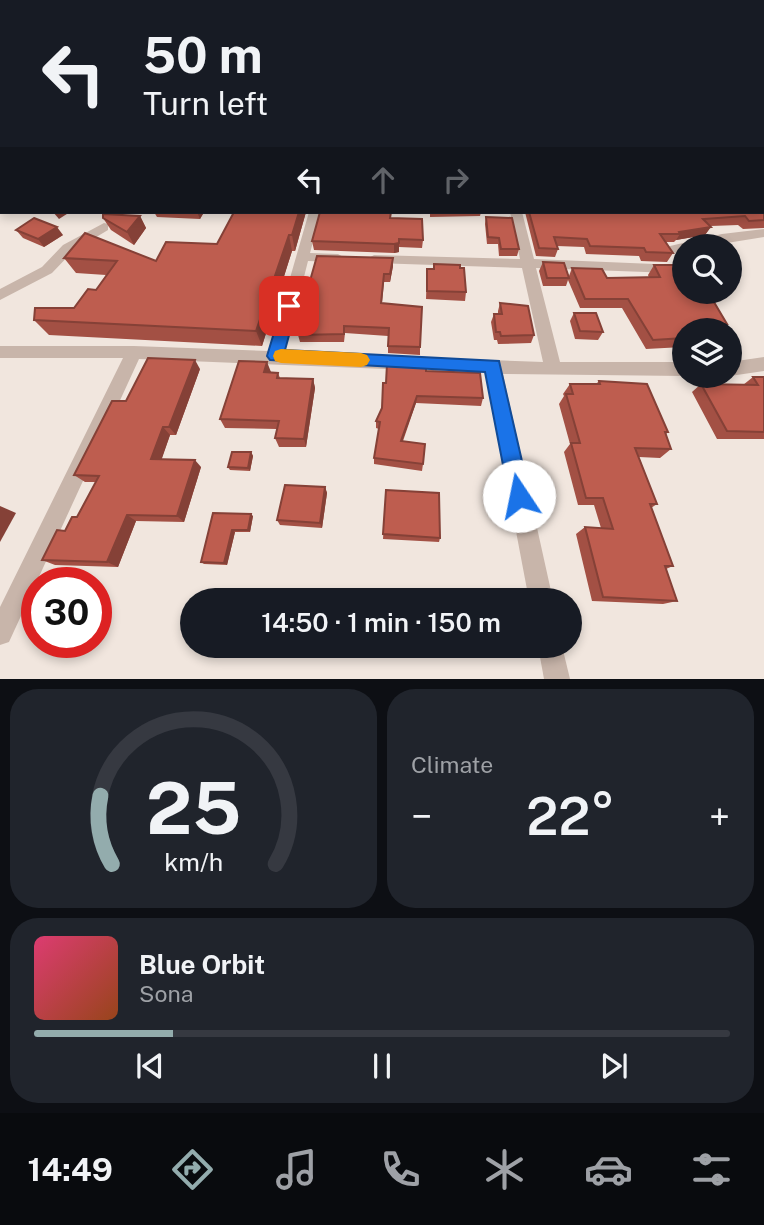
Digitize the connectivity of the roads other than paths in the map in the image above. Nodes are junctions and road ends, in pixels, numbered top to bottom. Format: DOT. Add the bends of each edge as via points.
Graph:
graph roads {
  1 [pos="314,214"];
  2 [pos="516,214"];
  3 [pos="104,227"];
  4 [pos="764,233"];
  5 [pos="742,236"];
  6 [pos="303,257"];
  7 [pos="527,264"];
  8 [pos="672,268"];
  9 [pos="0,295"];
  10 [pos="0,352"];
  11 [pos="134,352"];
  12 [pos="276,356"];
  13 [pos="764,364"];
  14 [pos="493,366"];
  15 [pos="742,367"];
  16 [pos="553,369"];
  17 [pos="672,369"];
  18 [pos="539,588"];
  19 [pos="0,633"];
  20 [pos="553,658"];
  21 [pos="557,679"];
  1 -- 6 [label="street"];
  2 -- 7 [label="street"];
  3 -- 9 [label="street" via="68,248 47,271"];
  4 -- 5 [label="street"];
  6 -- 7 [label="street"];
  6 -- 12 [label="street"];
  7 -- 8 [label="street"];
  7 -- 16 [label="street"];
  10 -- 11 [label="street"];
  11 -- 12 [label="street"];
  11 -- 19 [label="street"];
  12 -- 14 [label="street"];
  13 -- 15 [label="street"];
  14 -- 16 [label="street"];
  14 -- 18 [label="street"];
  16 -- 17 [label="street"];
  20 -- 21 [label="street"];
}
